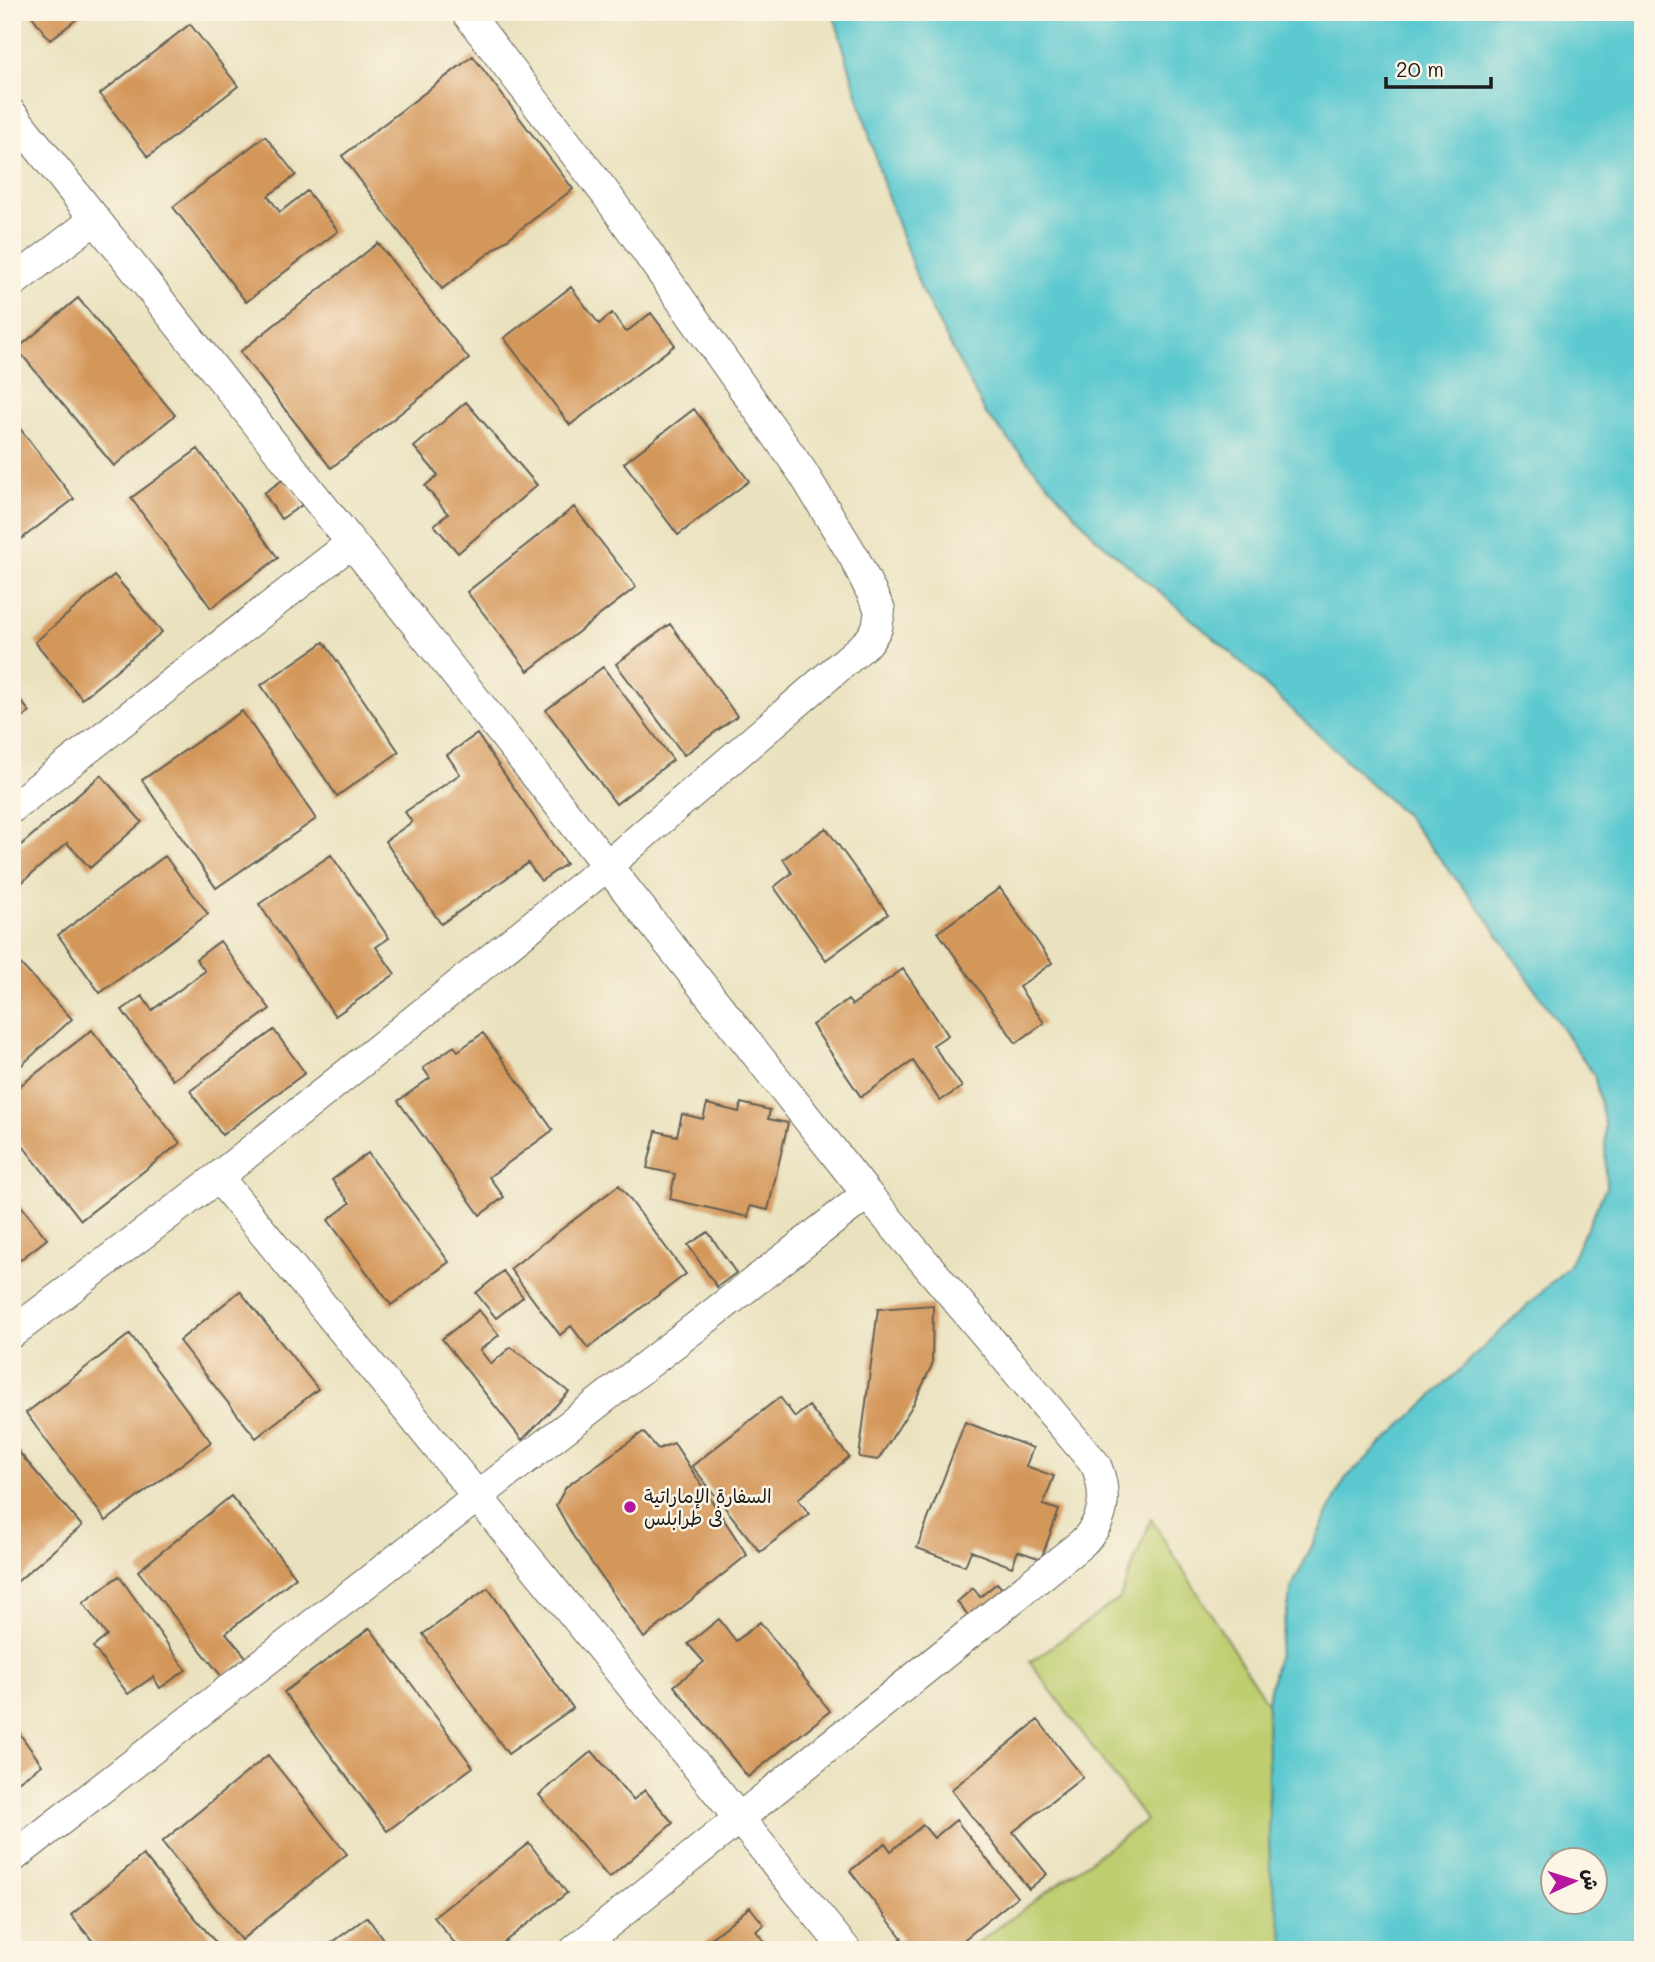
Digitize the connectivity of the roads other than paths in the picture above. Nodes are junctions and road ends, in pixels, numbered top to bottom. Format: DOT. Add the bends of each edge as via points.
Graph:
graph roads {
  1 [pos="466,12"];
  2 [pos="12,114"];
  3 [pos="94,220"];
  4 [pos="12,283"];
  5 [pos="350,544"];
  6 [pos="12,808"];
  7 [pos="608,865"];
  8 [pos="218,1177"];
  9 [pos="867,1194"];
  10 [pos="12,1333"];
  11 [pos="478,1496"];
  12 [pos="740,1819"];
  13 [pos="12,1858"];
  14 [pos="575,1950"];
  15 [pos="846,1950"];
  1 -- 7 [label="street" via="606,194 803,473 880,610 869,641"];
  2 -- 3 [label="street"];
  3 -- 4 [label="street"];
  3 -- 5 [label="street"];
  5 -- 6 [label="street"];
  5 -- 7 [label="street"];
  7 -- 8 [label="street"];
  7 -- 9 [label="street"];
  8 -- 10 [label="street"];
  8 -- 11 [label="street"];
  9 -- 11 [label="street"];
  9 -- 12 [label="street" via="1096,1465 1104,1486 1102,1508 1095,1531 1081,1544"];
  11 -- 12 [label="street"];
  11 -- 13 [label="street"];
  12 -- 14 [label="street"];
  12 -- 15 [label="street"];
}
